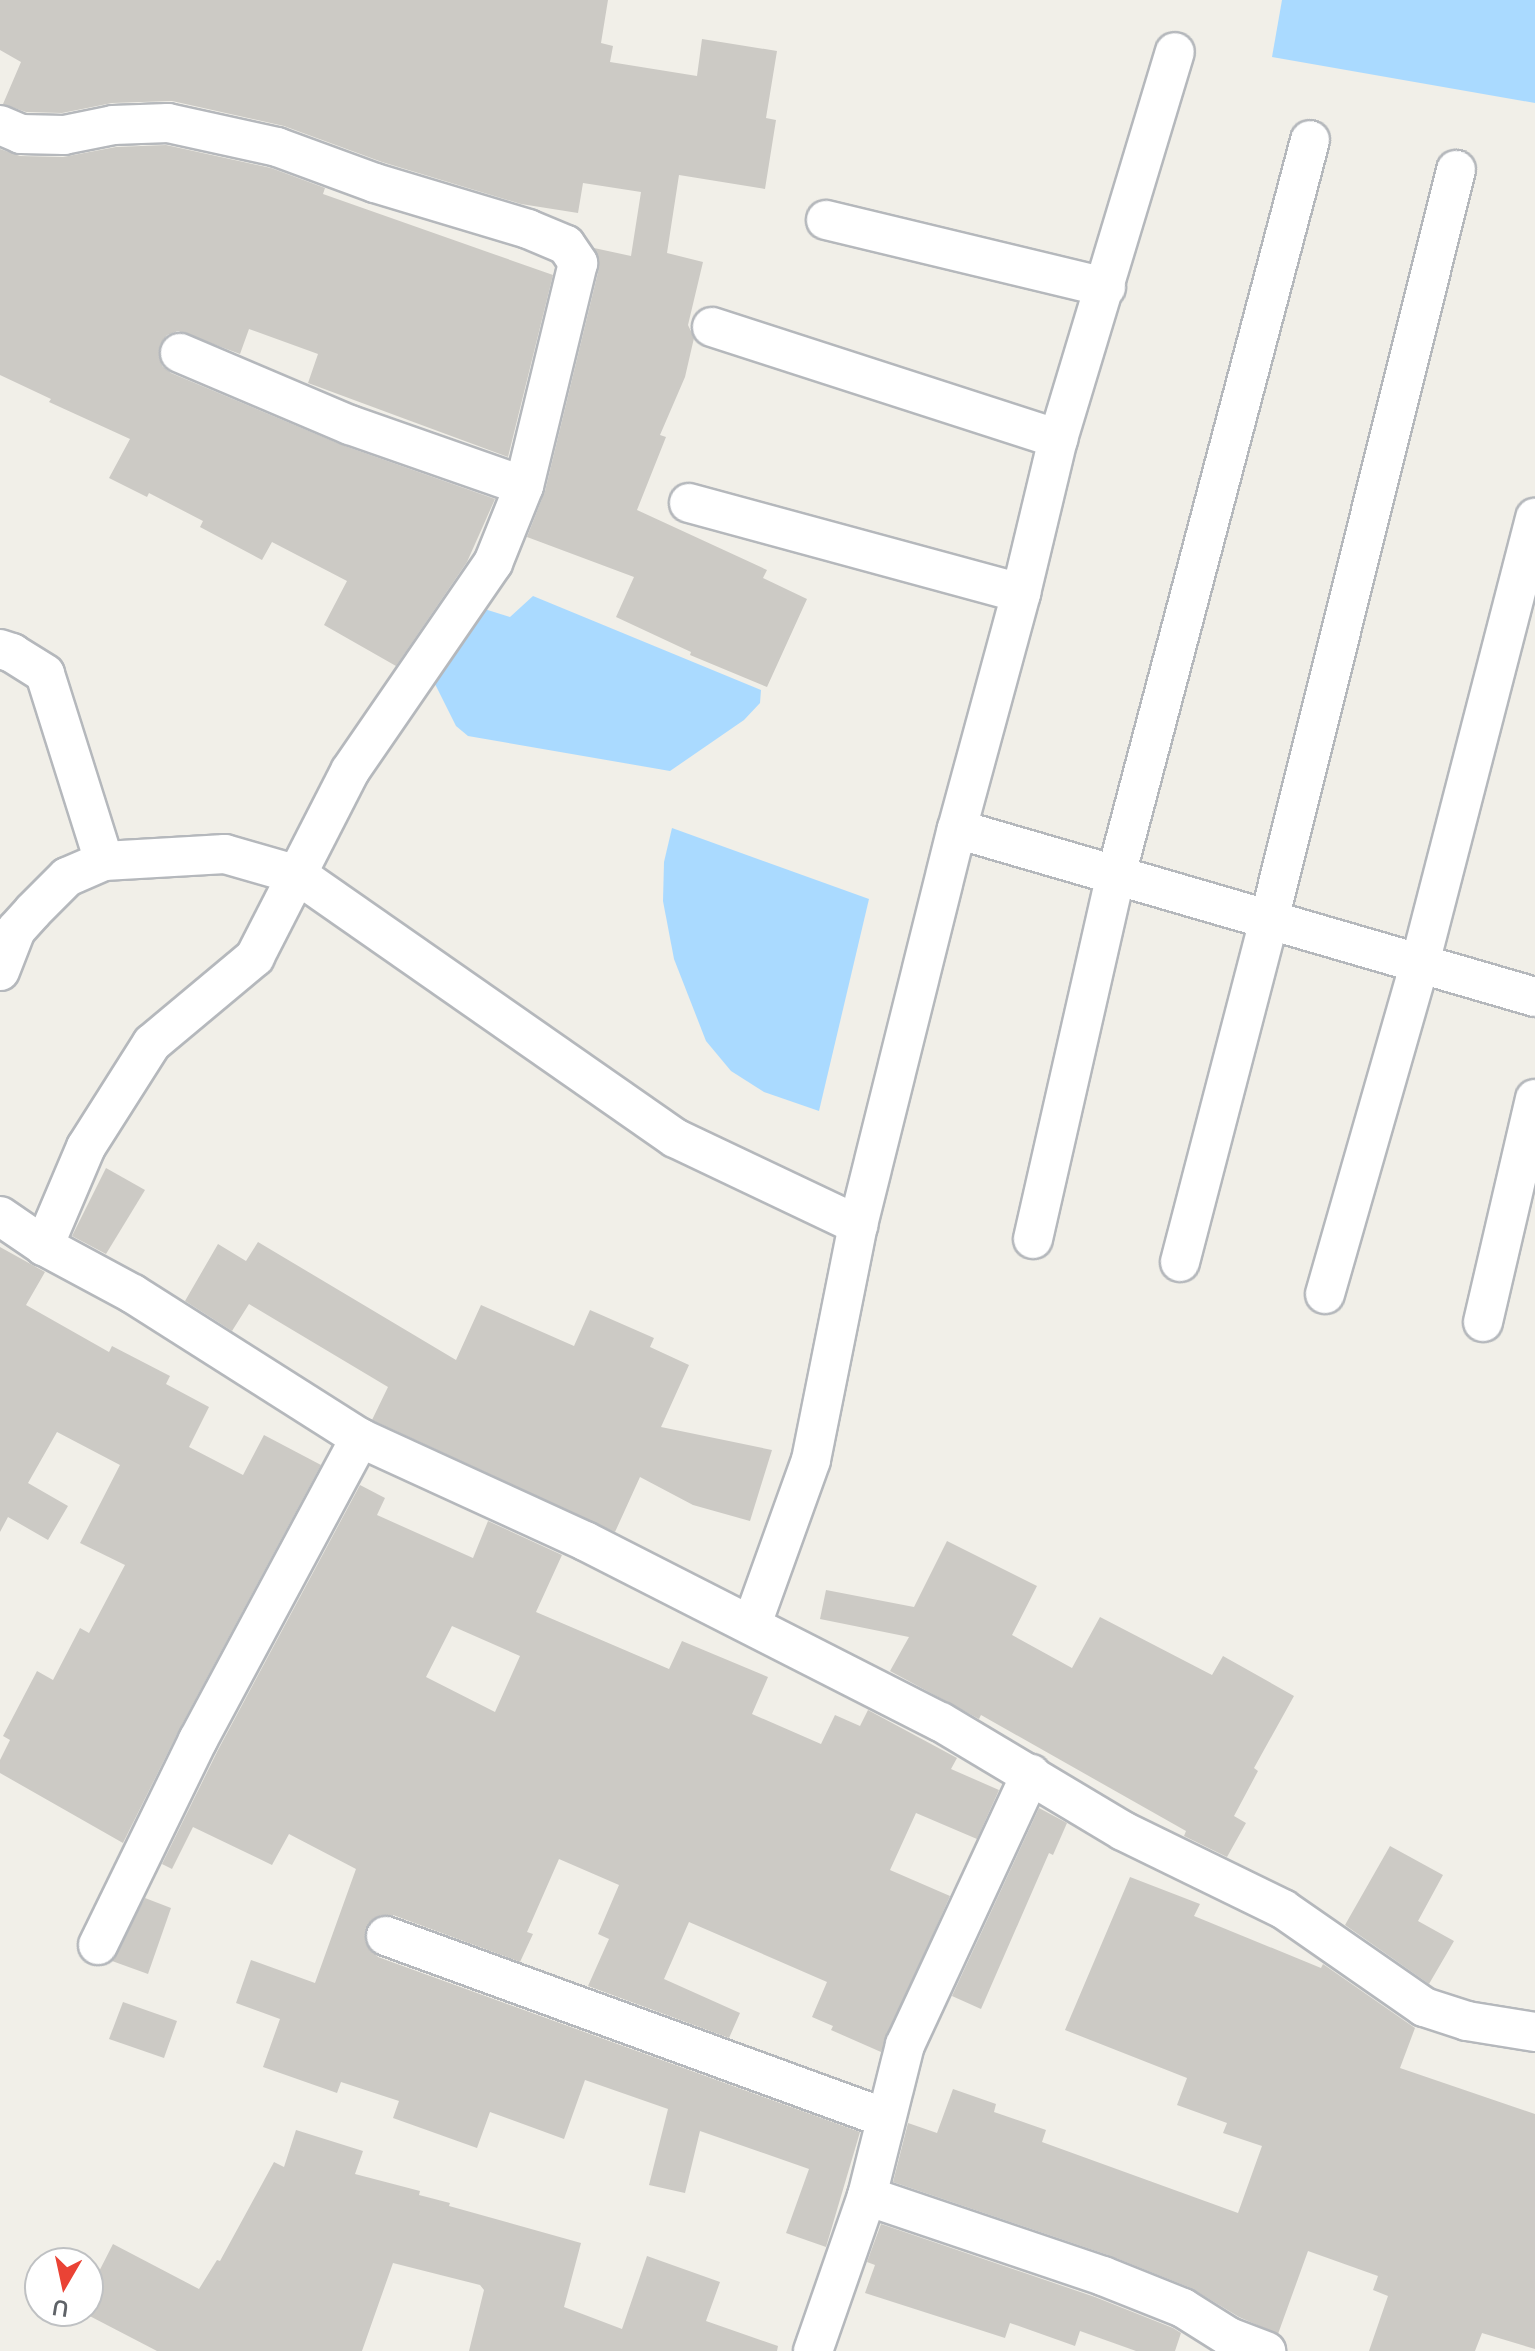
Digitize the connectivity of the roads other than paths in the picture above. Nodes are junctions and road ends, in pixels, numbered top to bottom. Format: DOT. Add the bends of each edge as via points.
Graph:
graph roads {
  1 [pos="1175,52"];
  2 [pos="0,125"];
  3 [pos="1310,140"];
  4 [pos="1456,170"];
  5 [pos="826,220"];
  6 [pos="1106,287"];
  7 [pos="712,327"];
  8 [pos="180,353"];
  9 [pos="1058,439"];
  10 [pos="524,486"];
  11 [pos="689,503"];
  12 [pos="1535,518"];
  13 [pos="1021,593"];
  14 [pos="0,649"];
  15 [pos="957,829"];
  16 [pos="104,861"];
  17 [pos="298,875"];
  18 [pos="1116,875"];
  19 [pos="1269,920"];
  20 [pos="1420,963"];
  21 [pos="0,971"];
  22 [pos="1535,997"];
  23 [pos="1535,1099"];
  24 [pos="0,1216"];
  25 [pos="858,1225"];
  26 [pos="1033,1239"];
  27 [pos="44,1246"];
  28 [pos="1180,1262"];
  29 [pos="1325,1294"];
  30 [pos="1483,1322"];
  31 [pos="360,1438"];
  32 [pos="752,1624"];
  33 [pos="1031,1774"];
  34 [pos="386,1936"];
  35 [pos="98,1945"];
  36 [pos="1535,2032"];
  37 [pos="885,2118"];
  38 [pos="867,2196"];
  39 [pos="813,2351"];
  40 [pos="1266,2351"];
  1 -- 6 [label="street"];
  2 -- 10 [label="street" via="21,134 64,135 113,125 168,123 277,147 566,245 578,263"];
  3 -- 18 [label="street"];
  4 -- 19 [label="street"];
  5 -- 6 [label="street"];
  6 -- 9 [label="street"];
  7 -- 9 [label="street"];
  8 -- 10 [label="street" via="363,430"];
  9 -- 13 [label="street"];
  10 -- 17 [label="street" via="493,563 350,771"];
  11 -- 13 [label="street"];
  12 -- 20 [label="street"];
  13 -- 15 [label="street"];
  14 -- 16 [label="street" via="45,674"];
  15 -- 18 [label="street"];
  15 -- 25 [label="street"];
  16 -- 17 [label="street" via="225,854"];
  16 -- 21 [label="street" via="67,877 33,911 16,930"];
  17 -- 25 [label="street" via="675,1138"];
  17 -- 27 [label="street" via="255,957 152,1043 86,1147"];
  18 -- 19 [label="street"];
  18 -- 26 [label="street"];
  19 -- 20 [label="street"];
  19 -- 28 [label="street"];
  20 -- 22 [label="street"];
  20 -- 29 [label="street"];
  23 -- 30 [label="street"];
  24 -- 27 [label="street"];
  25 -- 32 [label="street" via="811,1460"];
  27 -- 31 [label="street" via="133,1294"];
  31 -- 32 [label="street"];
  31 -- 35 [label="street" via="198,1740"];
  32 -- 33 [label="street"];
  33 -- 36 [label="street" via="1123,1831 1283,1909 1424,2007 1467,2021"];
  33 -- 37 [label="street" via="905,2045"];
  34 -- 37 [label="street"];
  37 -- 38 [label="street"];
  38 -- 39 [label="street"];
  38 -- 40 [label="street" via="1103,2276 1183,2308 1229,2337"];
}
